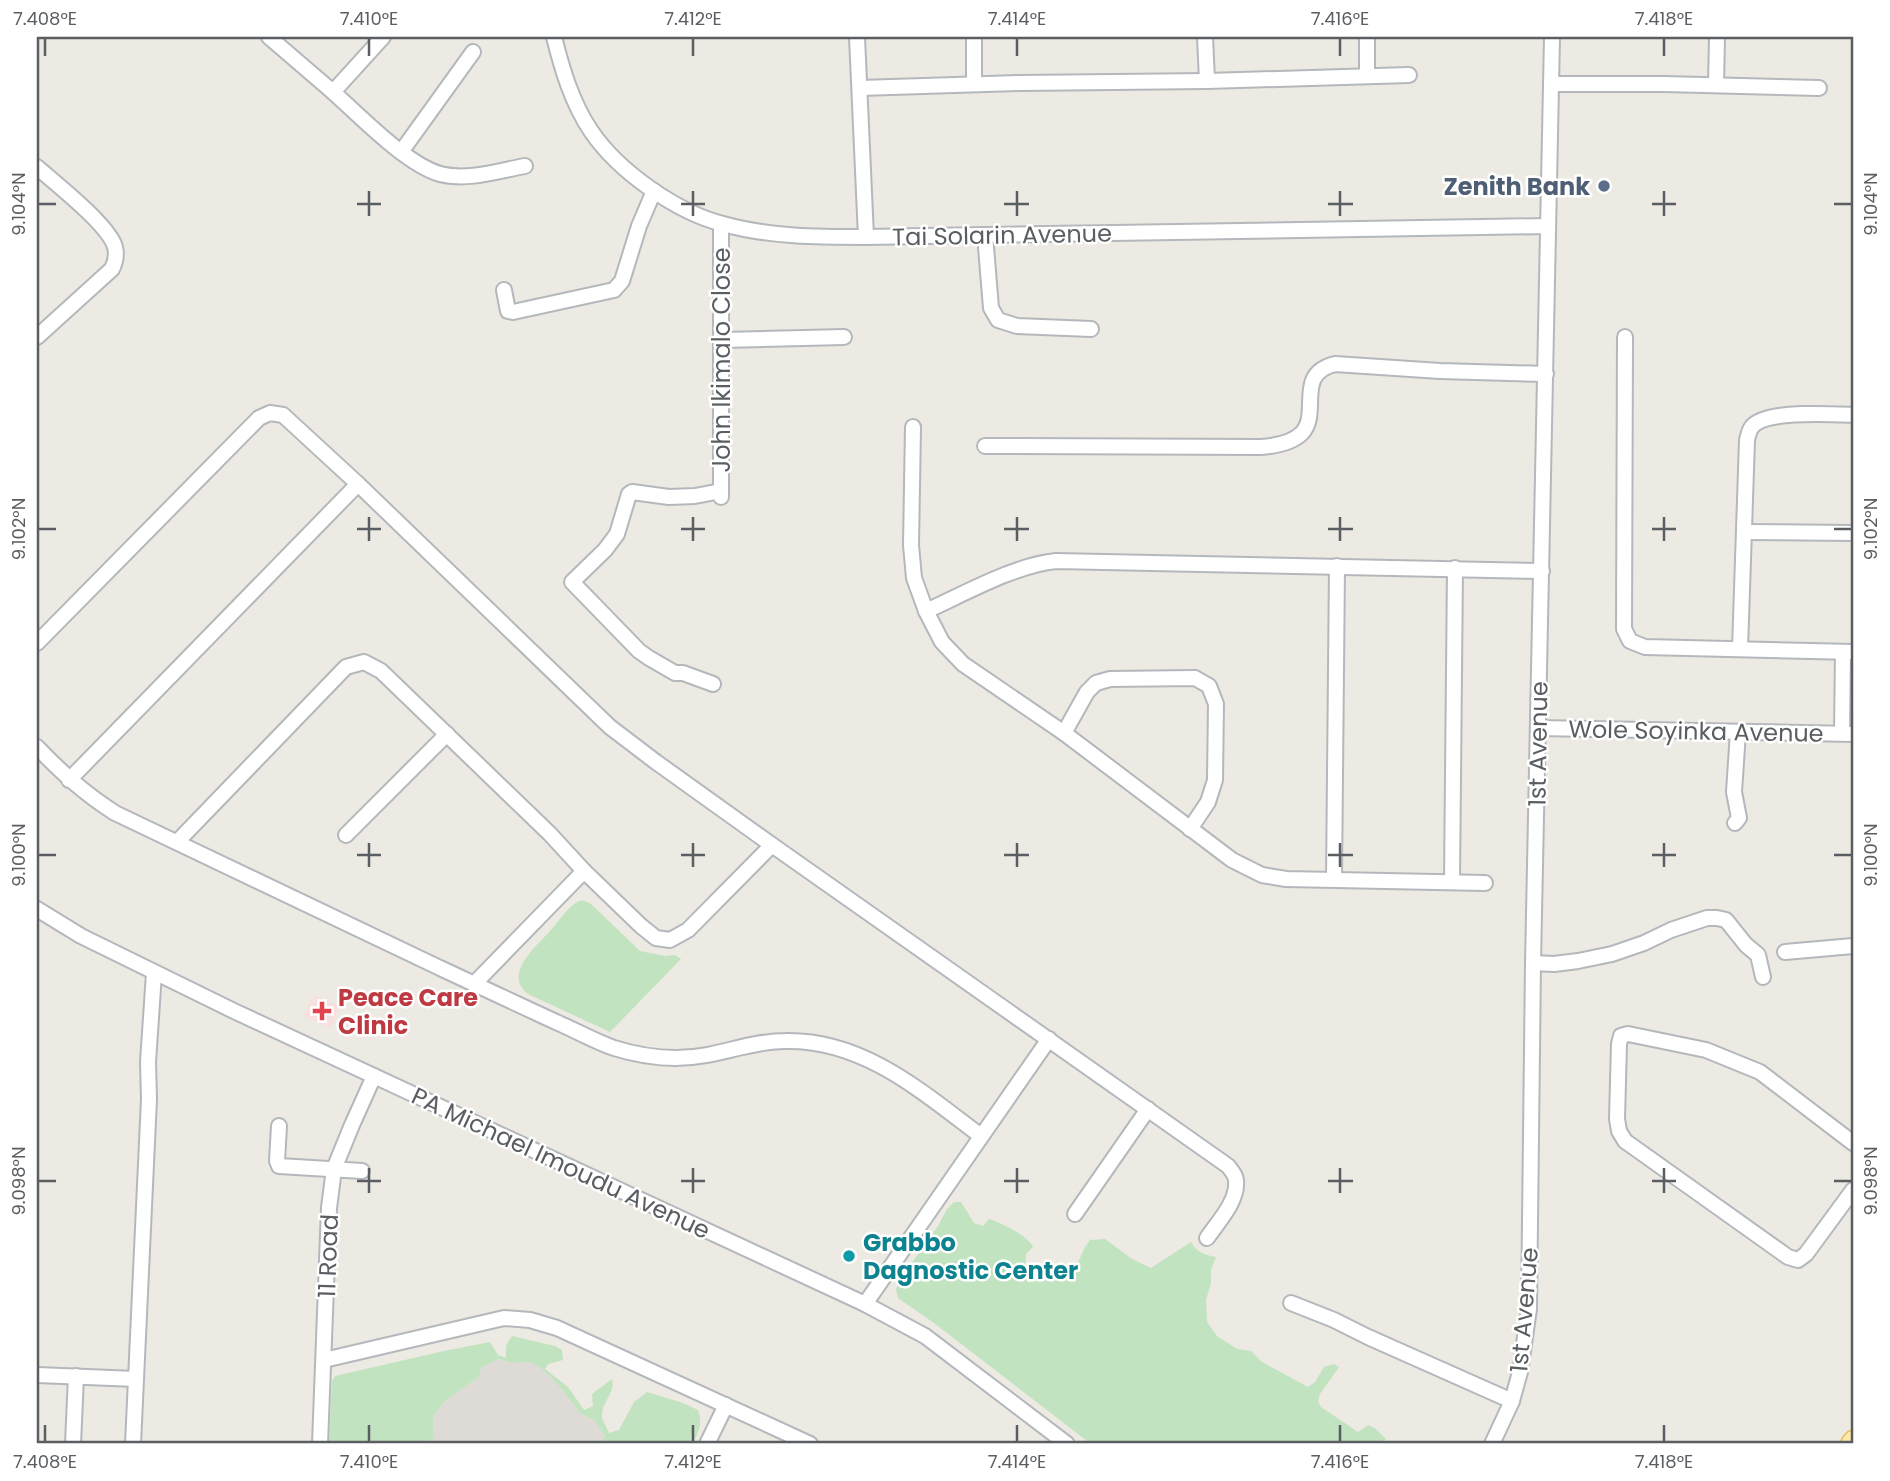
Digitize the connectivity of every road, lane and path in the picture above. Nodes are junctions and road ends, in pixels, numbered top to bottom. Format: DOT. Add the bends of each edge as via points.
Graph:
graph roads {
  1 [pos="269,37"];
  2 [pos="383,37"];
  3 [pos="554,37"];
  4 [pos="857,37"];
  5 [pos="974,37"];
  6 [pos="1205,37"];
  7 [pos="1367,37"];
  8 [pos="1552,37"];
  9 [pos="1717,37"];
  10 [pos="473,52"];
  11 [pos="1409,75"];
  12 [pos="1367,76"];
  13 [pos="1207,81"];
  14 [pos="974,84"];
  15 [pos="1551,84"];
  16 [pos="1716,85"];
  17 [pos="860,88"];
  18 [pos="1819,88"];
  19 [pos="333,92"];
  20 [pos="401,152"];
  21 [pos="525,166"];
  22 [pos="37,167"];
  23 [pos="654,191"];
  24 [pos="721,224"];
  25 [pos="1548,226"];
  26 [pos="985,235"];
  27 [pos="866,237"];
  28 [pos="504,290"];
  29 [pos="1091,329"];
  30 [pos="37,337"];
  31 [pos="844,337"];
  32 [pos="1625,337"];
  33 [pos="722,340"];
  34 [pos="1546,374"];
  35 [pos="1853,415"];
  36 [pos="913,427"];
  37 [pos="985,446"];
  38 [pos="358,484"];
  39 [pos="1744,532"];
  40 [pos="1853,533"];
  41 [pos="1337,566"];
  42 [pos="1455,568"];
  43 [pos="1542,571"];
  44 [pos="926,611"];
  45 [pos="37,643"];
  46 [pos="1740,649"];
  47 [pos="1848,652"];
  48 [pos="713,684"];
  49 [pos="1538,728"];
  50 [pos="1738,732"];
  51 [pos="1064,733"];
  52 [pos="447,734"];
  53 [pos="1848,734"];
  54 [pos="37,747"];
  55 [pos="69,780"];
  56 [pos="1735,823"];
  57 [pos="1190,829"];
  58 [pos="346,835"];
  59 [pos="177,842"];
  60 [pos="772,845"];
  61 [pos="584,871"];
  62 [pos="1334,879"];
  63 [pos="1452,881"];
  64 [pos="1485,883"];
  65 [pos="37,909"];
  66 [pos="1853,946"];
  67 [pos="1785,952"];
  68 [pos="1533,963"];
  69 [pos="154,973"];
  70 [pos="1763,977"];
  71 [pos="474,984"];
  72 [pos="1049,1039"];
  73 [pos="374,1076"];
  74 [pos="1148,1109"];
  75 [pos="279,1126"];
  76 [pos="981,1136"];
  77 [pos="1853,1143"];
  78 [pos="334,1169"];
  79 [pos="362,1171"];
  80 [pos="1853,1190"];
  81 [pos="1075,1214"];
  82 [pos="1207,1238"];
  83 [pos="1291,1303"];
  84 [pos="865,1304"];
  85 [pos="324,1360"];
  86 [pos="37,1375"];
  87 [pos="76,1377"];
  88 [pos="136,1379"];
  89 [pos="1512,1401"];
  90 [pos="726,1405"];
  91 [pos="1853,1440"];
  92 [pos="73,1444"];
  93 [pos="133,1444"];
  94 [pos="320,1444"];
  95 [pos="707,1444"];
  96 [pos="810,1444"];
  97 [pos="1067,1444"];
  98 [pos="1492,1444"];
  99 [pos="1850,1444"];
  1 -- 19 [label="street"];
  2 -- 19 [label="street"];
  3 -- 23 [label="street, Tai Solarin Avenue" via="573,96 590,129 611,156"];
  4 -- 17 [label="street"];
  5 -- 14 [label="street"];
  6 -- 13 [label="street"];
  7 -- 12 [label="street"];
  8 -- 15 [label="street, 1st Avenue"];
  9 -- 16 [label="street"];
  10 -- 20 [label="street"];
  11 -- 12 [label="street"];
  12 -- 13 [label="street"];
  13 -- 14 [label="street"];
  14 -- 17 [label="street"];
  15 -- 16 [label="street"];
  15 -- 25 [label="street, 1st Avenue"];
  16 -- 18 [label="street"];
  17 -- 27 [label="street"];
  19 -- 20 [label="street"];
  20 -- 21 [label="street" via="442,174 475,176"];
  22 -- 30 [label="street" via="100,225 116,249 112,269"];
  23 -- 24 [label="street, Tai Solarin Avenue"];
  23 -- 28 [label="street" via="625,274 614,290 513,313 508,311"];
  24 -- 27 [label="street, Tai Solarin Avenue" via="764,233"];
  24 -- 33 [label="street, John Ikimalo Close"];
  25 -- 26 [label="street, Tai Solarin Avenue"];
  25 -- 34 [label="street, 1st Avenue"];
  26 -- 27 [label="street, Tai Solarin Avenue"];
  26 -- 29 [label="street" via="991,308 998,320 1017,326"];
  31 -- 33 [label="street"];
  32 -- 46 [label="street" via="1624,629 1630,641 1645,647"];
  33 -- 48 [label="street, John Ikimalo Close" via="721,494 669,497 632,492 617,534 572,582 639,651 675,673"];
  34 -- 37 [label="street" via="1335,364 1323,367 1312,381 1303,432 1278,445"];
  34 -- 43 [label="street, 1st Avenue"];
  35 -- 39 [label="street" via="1777,416 1750,429"];
  36 -- 44 [label="street" via="911,545 914,578"];
  38 -- 45 [label="street" via="283,415 270,413 258,418"];
  38 -- 55 [label="street"];
  38 -- 60 [label="street" via="610,727"];
  39 -- 40 [label="street"];
  39 -- 46 [label="street"];
  41 -- 42 [label="street"];
  41 -- 44 [label="street" via="1056,561 1020,569"];
  41 -- 62 [label="street"];
  42 -- 43 [label="street"];
  42 -- 63 [label="street"];
  43 -- 49 [label="street, 1st Avenue"];
  44 -- 51 [label="street" via="942,642 963,664"];
  46 -- 47 [label="street"];
  47 -- 53 [label="street"];
  49 -- 50 [label="street, Wole Soyinka Avenue"];
  49 -- 68 [label="street, 1st Avenue"];
  50 -- 53 [label="street, Wole Soyinka Avenue"];
  50 -- 56 [label="street" via="1734,792 1739,818"];
  51 -- 57 [label="street"];
  51 -- 57 [label="street" via="1096,683 1195,678 1209,686 1216,704 1216,780"];
  52 -- 58 [label="street"];
  52 -- 59 [label="street" via="381,671 364,663 346,667"];
  52 -- 61 [label="street"];
  54 -- 55 [label="street"];
  55 -- 59 [label="street" via="116,813"];
  57 -- 62 [label="street" via="1231,860 1262,875"];
  59 -- 71 [label="street"];
  60 -- 61 [label="street" via="688,930 670,940 648,932"];
  60 -- 72 [label="street"];
  61 -- 71 [label="street"];
  62 -- 63 [label="street"];
  63 -- 64 [label="street"];
  65 -- 69 [label="street, PA Michael Imoudu Avenue"];
  66 -- 67 [label="street"];
  68 -- 70 [label="street" via="1612,954 1671,930 1717,918 1726,920 1758,955"];
  68 -- 89 [label="street, 1st Avenue" via="1529,1309"];
  69 -- 73 [label="street, PA Michael Imoudu Avenue"];
  69 -- 88 [label="street"];
  71 -- 76 [label="street" via="611,1047 640,1055 705,1055 785,1041 856,1053 884,1066"];
  72 -- 74 [label="street"];
  72 -- 76 [label="street"];
  73 -- 78 [label="street, 11 Road"];
  73 -- 84 [label="street, PA Michael Imoudu Avenue"];
  74 -- 81 [label="street"];
  74 -- 82 [label="street" via="1228,1166 1236,1178 1227,1208"];
  75 -- 78 [label="street" via="279,1166"];
  76 -- 84 [label="street"];
  77 -- 80 [label="street" via="1759,1072 1736,1061 1706,1050 1621,1036 1617,1119 1625,1141 1787,1257 1798,1259 1806,1254"];
  78 -- 79 [label="street"];
  78 -- 85 [label="street, 11 Road"];
  83 -- 89 [label="street"];
  84 -- 97 [label="street, PA Michael Imoudu Avenue" via="925,1336"];
  85 -- 90 [label="street" via="504,1318 530,1320"];
  85 -- 94 [label="street, 11 Road"];
  86 -- 87 [label="street"];
  87 -- 88 [label="street"];
  87 -- 92 [label="street"];
  88 -- 93 [label="street"];
  89 -- 98 [label="street, 1st Avenue"];
  90 -- 95 [label="street"];
  90 -- 96 [label="street"];
  91 -- 99 [label="main road"];
}
